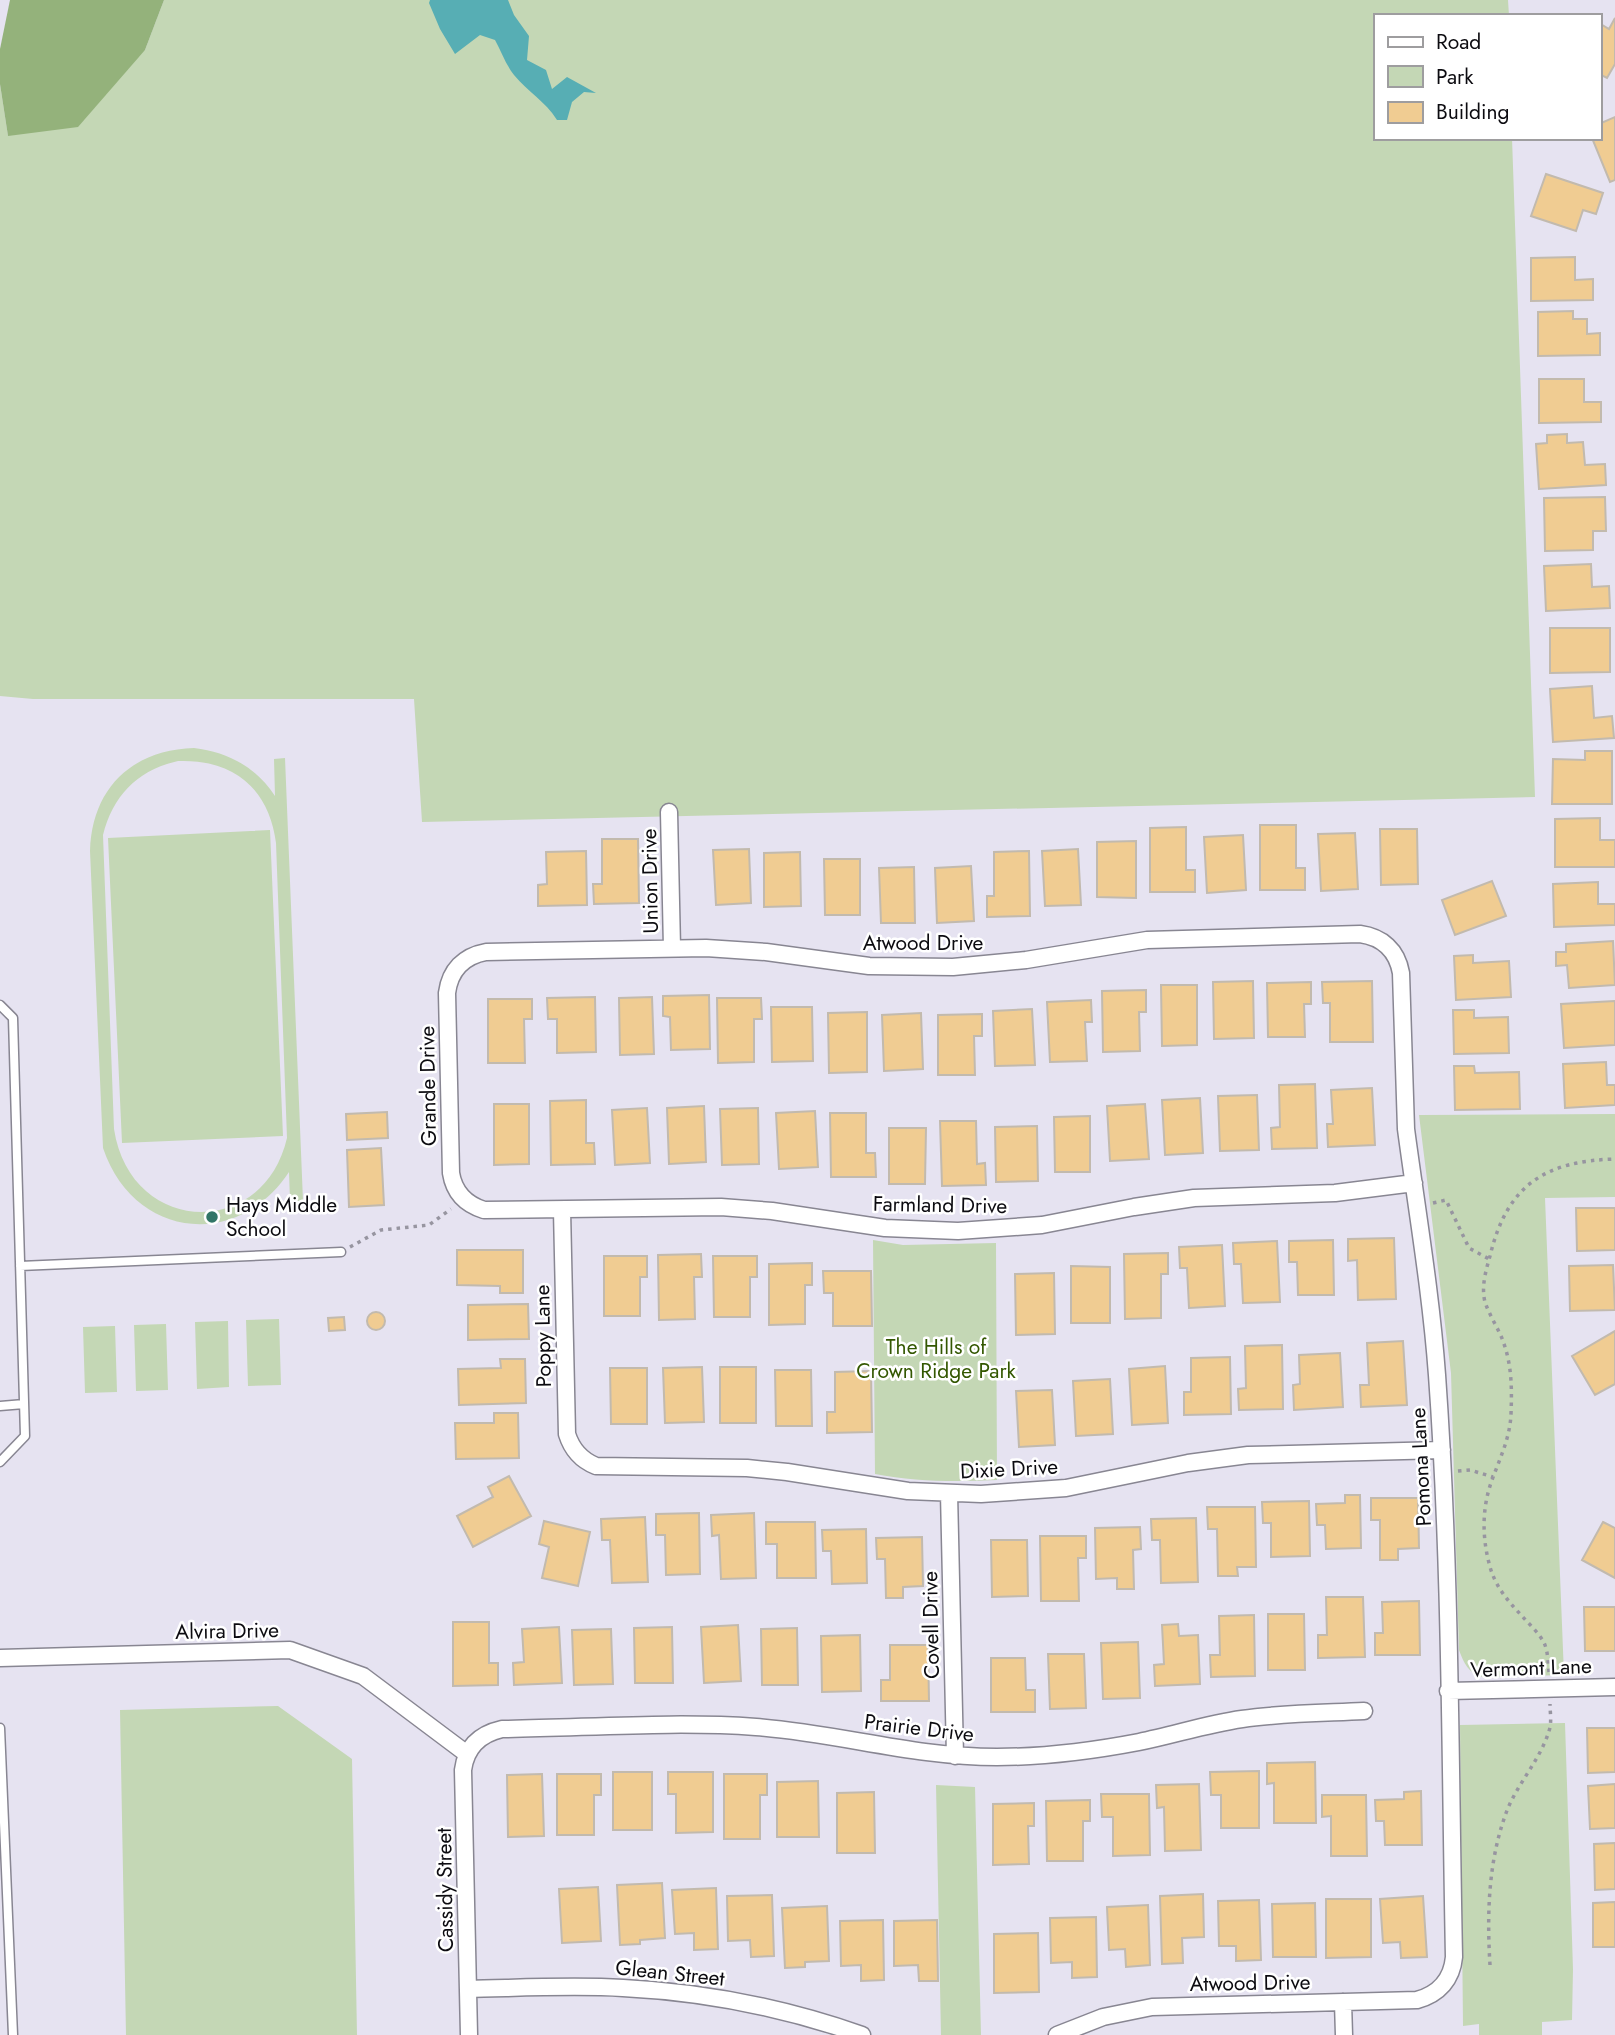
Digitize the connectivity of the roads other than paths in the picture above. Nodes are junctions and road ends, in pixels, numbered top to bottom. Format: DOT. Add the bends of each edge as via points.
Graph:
graph roads {
  1 [pos="669,812"];
  2 [pos="672,948"];
  3 [pos="1390,948"];
  4 [pos="455,969"];
  5 [pos="0,1005"];
  6 [pos="1414,1183"];
  7 [pos="465,1201"];
  8 [pos="562,1210"];
  9 [pos="341,1252"];
  10 [pos="20,1266"];
  11 [pos="24,1404"];
  12 [pos="0,1406"];
  13 [pos="1442,1450"];
  14 [pos="580,1457"];
  15 [pos="0,1462"];
  16 [pos="949,1493"];
  17 [pos="0,1658"];
  18 [pos="1615,1687"];
  19 [pos="1448,1691"];
  20 [pos="1364,1711"];
  21 [pos="0,1728"];
  22 [pos="470,1750"];
  23 [pos="955,1756"];
  24 [pos="1444,1985"];
  25 [pos="468,1989"];
  26 [pos="1343,2002"];
  27 [pos="13,2035"];
  28 [pos="469,2035"];
  29 [pos="862,2035"];
  30 [pos="1057,2035"];
  31 [pos="1344,2035"];
  1 -- 2 [label="street, Union Drive"];
  2 -- 3 [label="street, Atwood Drive" via="911,968 1005,963 1178,938 1360,934"];
  2 -- 4 [label="street, Atwood Drive" via="486,952 469,957"];
  3 -- 6 [label="street, Pomona Lane" via="1401,972 1404,1106"];
  4 -- 7 [label="street, Grande Drive" via="447,993 451,1172"];
  5 -- 10 [label="lane" via="13,1018"];
  6 -- 8 [label="street, Farmland Drive" via="1335,1193 1194,1198 1042,1225 958,1231 885,1228 742,1209"];
  6 -- 13 [label="street, Pomona Lane" via="1432,1319"];
  7 -- 8 [label="street, Farmland Drive" via="489,1211"];
  8 -- 14 [label="street, Poppy Lane" via="566,1427 569,1442"];
  9 -- 10 [label="lane"];
  10 -- 11 [label="lane"];
  11 -- 12 [label="lane"];
  11 -- 15 [label="lane" via="25,1436"];
  13 -- 16 [label="street, Dixie Drive" via="1248,1455 1066,1488"];
  13 -- 19 [label="street, Pomona Lane"];
  14 -- 16 [label="street, Dixie Drive" via="604,1468 747,1468"];
  16 -- 23 [label="street, Covell Drive"];
  17 -- 22 [label="street, Alvira Drive" via="290,1650 363,1676"];
  18 -- 19 [label="street, Vermont Lane"];
  19 -- 24 [label="street, Pomona Lane" via="1454,1957"];
  20 -- 23 [label="street, Prairie Drive" via="1242,1719 1069,1753"];
  21 -- 27 [label="lane"];
  22 -- 23 [label="street, Prairie Drive" via="487,1734 502,1730 713,1725 788,1730"];
  22 -- 25 [label="street, Cassidy Street" via="463,1770"];
  24 -- 26 [label="street, Atwood Drive" via="1418,2000"];
  25 -- 28 [label="street, Cassidy Street"];
  25 -- 29 [label="street, Glean Street" via="599,1987 670,1992 764,2007"];
  26 -- 30 [label="street, Atwood Drive" via="1152,2007 1103,2017"];
  26 -- 31 [label="street"];
}
